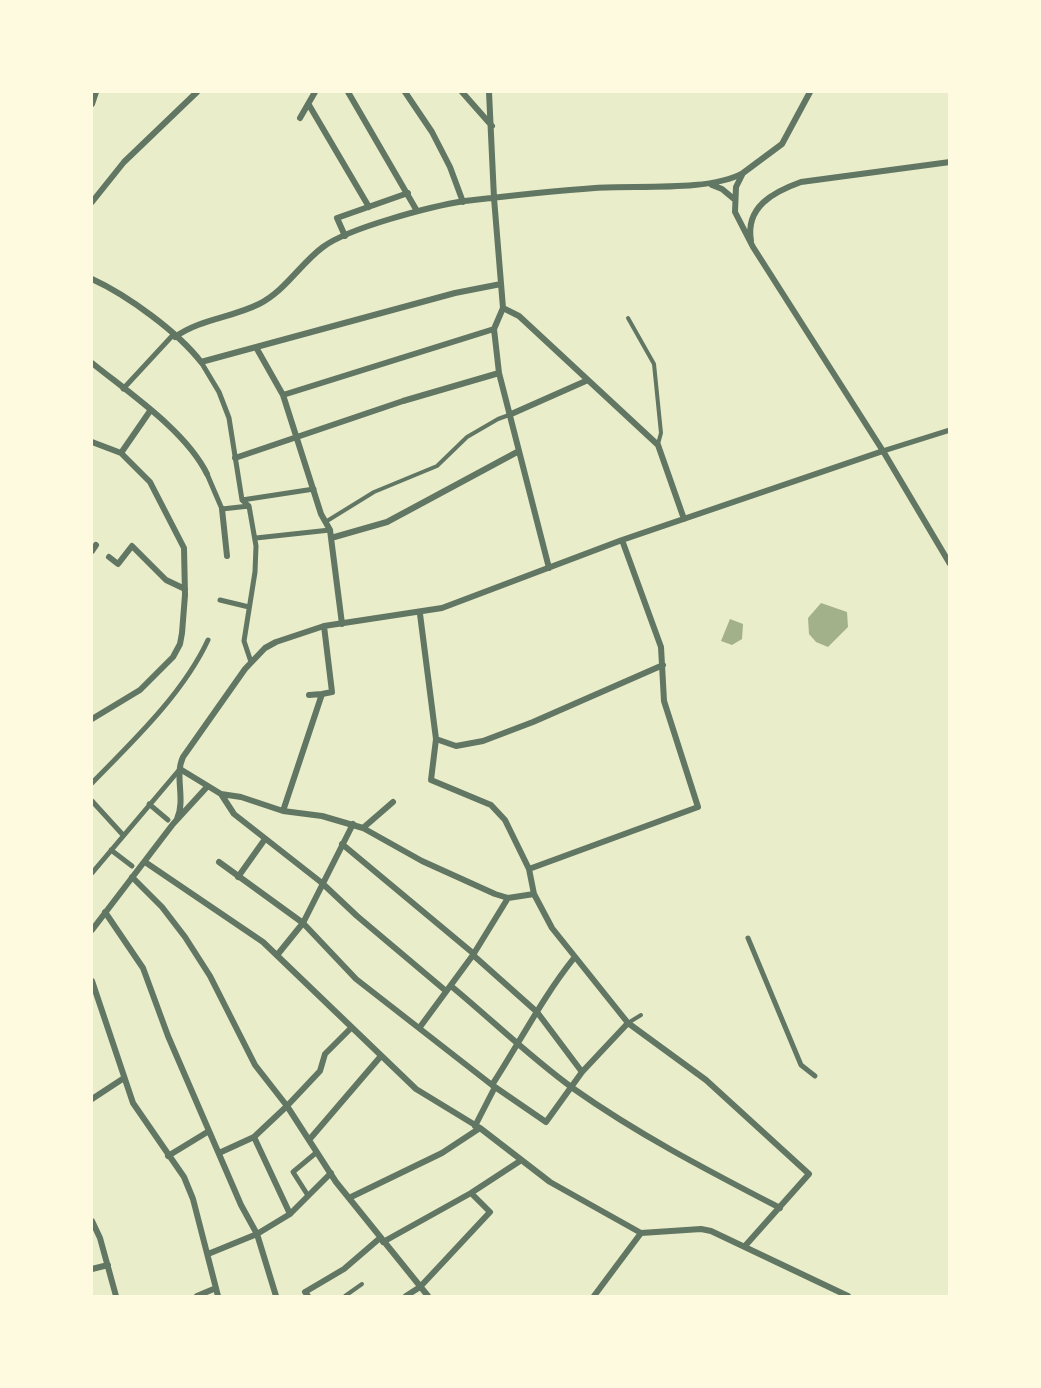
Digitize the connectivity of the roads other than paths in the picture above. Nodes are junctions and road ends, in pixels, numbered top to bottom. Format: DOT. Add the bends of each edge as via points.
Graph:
graph roads {
  1 [pos="96,92"];
  2 [pos="197,92"];
  3 [pos="315,92"];
  4 [pos="348,92"];
  5 [pos="405,92"];
  6 [pos="462,92"];
  7 [pos="489,92"];
  8 [pos="810,92"];
  9 [pos="92,101"];
  10 [pos="309,105"];
  11 [pos="300,118"];
  12 [pos="492,127"];
  13 [pos="950,162"];
  14 [pos="743,173"];
  15 [pos="700,184"];
  16 [pos="408,193"];
  17 [pos="735,196"];
  18 [pos="494,198"];
  19 [pos="92,202"];
  20 [pos="463,202"];
  21 [pos="369,207"];
  22 [pos="417,211"];
  23 [pos="345,236"];
  24 [pos="753,248"];
  25 [pos="92,279"];
  26 [pos="501,284"];
  27 [pos="504,308"];
  28 [pos="628,318"];
  29 [pos="494,329"];
  30 [pos="174,336"];
  31 [pos="257,349"];
  32 [pos="201,362"];
  33 [pos="92,363"];
  34 [pos="499,373"];
  35 [pos="588,380"];
  36 [pos="121,386"];
  37 [pos="283,395"];
  38 [pos="150,411"];
  39 [pos="509,416"];
  40 [pos="950,430"];
  41 [pos="295,436"];
  42 [pos="92,442"];
  43 [pos="657,445"];
  44 [pos="519,451"];
  45 [pos="883,451"];
  46 [pos="121,453"];
  47 [pos="235,458"];
  48 [pos="207,474"];
  49 [pos="314,489"];
  50 [pos="242,500"];
  51 [pos="249,506"];
  52 [pos="222,509"];
  53 [pos="684,519"];
  54 [pos="327,521"];
  55 [pos="330,530"];
  56 [pos="256,538"];
  57 [pos="331,538"];
  58 [pos="622,540"];
  59 [pos="227,556"];
  60 [pos="109,557"];
  61 [pos="950,564"];
  62 [pos="549,568"];
  63 [pos="185,589"];
  64 [pos="220,600"];
  65 [pos="249,607"];
  66 [pos="420,614"];
  67 [pos="342,624"];
  68 [pos="324,626"];
  69 [pos="208,640"];
  70 [pos="251,662"];
  71 [pos="663,665"];
  72 [pos="322,694"];
  73 [pos="309,695"];
  74 [pos="92,719"];
  75 [pos="436,739"];
  76 [pos="180,769"];
  77 [pos="92,783"];
  78 [pos="206,788"];
  79 [pos="221,794"];
  80 [pos="92,801"];
  81 [pos="393,802"];
  82 [pos="149,804"];
  83 [pos="284,811"];
  84 [pos="177,819"];
  85 [pos="168,820"];
  86 [pos="353,824"];
  87 [pos="363,828"];
  88 [pos="123,835"];
  89 [pos="265,839"];
  90 [pos="342,844"];
  91 [pos="111,850"];
  92 [pos="145,862"];
  93 [pos="219,862"];
  94 [pos="132,866"];
  95 [pos="529,869"];
  96 [pos="92,873"];
  97 [pos="132,877"];
  98 [pos="238,877"];
  99 [pos="322,883"];
  100 [pos="534,894"];
  101 [pos="508,898"];
  102 [pos="105,912"];
  103 [pos="303,923"];
  104 [pos="92,930"];
  105 [pos="748,938"];
  106 [pos="278,954"];
  107 [pos="473,955"];
  108 [pos="574,958"];
  109 [pos="92,981"];
  110 [pos="449,989"];
  111 [pos="537,1012"];
  112 [pos="641,1016"];
  113 [pos="628,1023"];
  114 [pos="420,1027"];
  115 [pos="351,1028"];
  116 [pos="520,1043"];
  117 [pos="381,1056"];
  118 [pos="582,1072"];
  119 [pos="815,1076"];
  120 [pos="124,1078"];
  121 [pos="493,1086"];
  122 [pos="571,1087"];
  123 [pos="92,1099"];
  124 [pos="287,1106"];
  125 [pos="477,1127"];
  126 [pos="209,1131"];
  127 [pos="254,1137"];
  128 [pos="309,1140"];
  129 [pos="317,1152"];
  130 [pos="219,1153"];
  131 [pos="168,1156"];
  132 [pos="520,1161"];
  133 [pos="331,1173"];
  134 [pos="471,1193"];
  135 [pos="307,1194"];
  136 [pos="349,1198"];
  137 [pos="780,1208"];
  138 [pos="290,1214"];
  139 [pos="92,1221"];
  140 [pos="641,1233"];
  141 [pos="256,1234"];
  142 [pos="382,1240"];
  143 [pos="745,1246"];
  144 [pos="208,1254"];
  145 [pos="108,1265"];
  146 [pos="92,1269"];
  147 [pos="362,1284"];
  148 [pos="420,1287"];
  149 [pos="216,1288"];
  150 [pos="116,1296"];
  151 [pos="197,1296"];
  152 [pos="218,1296"];
  153 [pos="276,1296"];
  154 [pos="308,1296"];
  155 [pos="345,1296"];
  156 [pos="406,1296"];
  157 [pos="428,1296"];
  158 [pos="594,1296"];
  159 [pos="848,1296"];
  1 -- 9 [label="street"];
  2 -- 19 [label="street" via="124,162"];
  3 -- 10 [label="street"];
  4 -- 16 [label="street"];
  5 -- 20 [label="street" via="432,132"];
  6 -- 12 [label="street"];
  7 -- 12 [label="street"];
  8 -- 14 [label="street" via="782,144"];
  10 -- 11 [label="street"];
  10 -- 21 [label="street"];
  12 -- 18 [label="street"];
  13 -- 24 [label="street" via="801,182 783,188 754,214 749,230"];
  14 -- 15 [label="street" via="728,180"];
  14 -- 17 [label="street"];
  15 -- 17 [label="street" via="718,186"];
  15 -- 18 [label="street" via="596,188"];
  16 -- 21 [label="street"];
  16 -- 22 [label="street"];
  17 -- 24 [label="street" via="738,220"];
  18 -- 20 [label="street"];
  18 -- 26 [label="street"];
  20 -- 22 [label="street"];
  21 -- 23 [label="street" via="337,218"];
  22 -- 23 [label="street"];
  23 -- 30 [label="street" via="323,247 291,280 260,304 192,325"];
  24 -- 45 [label="street"];
  25 -- 30 [label="street" via="126,296"];
  26 -- 27 [label="street"];
  26 -- 31 [label="street"];
  27 -- 29 [label="street"];
  27 -- 35 [label="street" via="519,316"];
  28 -- 43 [label="lane" via="654,364 661,433"];
  29 -- 34 [label="street"];
  29 -- 37 [label="street"];
  30 -- 32 [label="street"];
  30 -- 36 [label="street"];
  31 -- 32 [label="street"];
  31 -- 37 [label="street"];
  32 -- 47 [label="street" via="229,418"];
  33 -- 36 [label="street"];
  34 -- 39 [label="street"];
  34 -- 41 [label="street"];
  35 -- 39 [label="street"];
  35 -- 43 [label="street"];
  36 -- 38 [label="street"];
  37 -- 41 [label="street"];
  38 -- 46 [label="street"];
  38 -- 48 [label="street" via="189,444"];
  39 -- 44 [label="street"];
  39 -- 54 [label="lane" via="498,418 467,437 437,466 374,492"];
  40 -- 45 [label="street"];
  41 -- 47 [label="street"];
  41 -- 49 [label="street"];
  42 -- 46 [label="street"];
  43 -- 53 [label="street"];
  44 -- 57 [label="street" via="387,522"];
  44 -- 62 [label="street"];
  45 -- 53 [label="street"];
  45 -- 61 [label="street"];
  46 -- 63 [label="street" via="150,482 182,541"];
  47 -- 50 [label="street"];
  48 -- 52 [label="street"];
  49 -- 50 [label="street"];
  49 -- 54 [label="street"];
  50 -- 51 [label="street"];
  51 -- 52 [label="street"];
  51 -- 56 [label="street"];
  52 -- 59 [label="street"];
  53 -- 58 [label="street"];
  54 -- 55 [label="street"];
  55 -- 56 [label="street"];
  55 -- 57 [label="street"];
  56 -- 65 [label="street"];
  57 -- 67 [label="street"];
  58 -- 62 [label="street"];
  58 -- 71 [label="street" via="662,647"];
  60 -- 63 [label="street" via="118,564 132,546 166,580"];
  62 -- 66 [label="street"];
  63 -- 74 [label="street" via="180,644 172,657 140,690"];
  64 -- 65 [label="street"];
  65 -- 70 [label="street" via="244,641"];
  66 -- 67 [label="street"];
  66 -- 75 [label="street"];
  67 -- 68 [label="street"];
  68 -- 70 [label="street" via="276,642"];
  68 -- 72 [label="street" via="332,692"];
  69 -- 77 [label="street" via="147,727"];
  70 -- 76 [label="street" via="181,761"];
  71 -- 75 [label="street" via="533,722 462,745 449,746"];
  71 -- 95 [label="street" via="664,701 699,807"];
  72 -- 73 [label="street"];
  72 -- 83 [label="street"];
  75 -- 95 [label="street" via="430,775 434,782 491,805 505,820"];
  76 -- 78 [label="street"];
  76 -- 82 [label="street"];
  76 -- 84 [label="street" via="181,807"];
  78 -- 79 [label="street"];
  78 -- 84 [label="street"];
  79 -- 83 [label="street"];
  79 -- 89 [label="street" via="234,814"];
  80 -- 88 [label="street"];
  81 -- 87 [label="street"];
  82 -- 85 [label="street"];
  82 -- 88 [label="street"];
  83 -- 86 [label="street"];
  84 -- 92 [label="street"];
  86 -- 87 [label="street"];
  86 -- 90 [label="street"];
  87 -- 101 [label="street" via="423,861"];
  88 -- 91 [label="street"];
  89 -- 98 [label="street"];
  89 -- 99 [label="street"];
  90 -- 99 [label="street"];
  90 -- 107 [label="street"];
  91 -- 94 [label="street"];
  91 -- 96 [label="street"];
  92 -- 97 [label="street"];
  92 -- 106 [label="street"];
  93 -- 98 [label="street"];
  95 -- 100 [label="street"];
  97 -- 102 [label="street"];
  97 -- 124 [label="street" via="185,937 210,976 255,1065"];
  98 -- 103 [label="street"];
  99 -- 103 [label="street"];
  99 -- 110 [label="street"];
  100 -- 101 [label="street"];
  100 -- 108 [label="street"];
  101 -- 107 [label="street"];
  102 -- 104 [label="street"];
  102 -- 126 [label="street" via="143,968"];
  103 -- 106 [label="street"];
  103 -- 114 [label="street" via="356,979"];
  105 -- 119 [label="street" via="801,1065"];
  106 -- 115 [label="street"];
  107 -- 110 [label="street"];
  107 -- 111 [label="street"];
  108 -- 111 [label="street" via="546,993"];
  108 -- 113 [label="street"];
  109 -- 120 [label="street"];
  110 -- 114 [label="street"];
  110 -- 116 [label="street"];
  111 -- 116 [label="street"];
  111 -- 118 [label="street"];
  112 -- 113 [label="lane"];
  113 -- 118 [label="street"];
  113 -- 137 [label="street" via="706,1080 809,1174"];
  114 -- 121 [label="street"];
  115 -- 117 [label="street"];
  115 -- 124 [label="street" via="325,1054 320,1071"];
  116 -- 121 [label="street"];
  116 -- 122 [label="street"];
  117 -- 125 [label="street" via="416,1089"];
  117 -- 128 [label="street"];
  118 -- 122 [label="street"];
  120 -- 123 [label="street"];
  120 -- 131 [label="street" via="133,1103"];
  121 -- 122 [label="street" via="546,1122"];
  121 -- 125 [label="street"];
  122 -- 137 [label="street" via="653,1142"];
  124 -- 127 [label="street"];
  124 -- 128 [label="street"];
  125 -- 132 [label="street"];
  125 -- 136 [label="street" via="442,1154"];
  126 -- 130 [label="street"];
  126 -- 131 [label="street"];
  127 -- 130 [label="street"];
  127 -- 138 [label="street"];
  128 -- 129 [label="street"];
  129 -- 133 [label="street"];
  129 -- 135 [label="street" via="293,1172"];
  130 -- 141 [label="street"];
  131 -- 144 [label="street" via="184,1177 193,1199"];
  132 -- 134 [label="street"];
  132 -- 140 [label="street"];
  133 -- 135 [label="street"];
  133 -- 136 [label="street"];
  134 -- 142 [label="street"];
  134 -- 148 [label="street" via="490,1212"];
  135 -- 138 [label="street"];
  136 -- 142 [label="street"];
  137 -- 143 [label="street"];
  138 -- 141 [label="street"];
  139 -- 145 [label="street"];
  140 -- 143 [label="street" via="701,1229"];
  140 -- 158 [label="street"];
  141 -- 144 [label="street"];
  141 -- 153 [label="street"];
  142 -- 148 [label="street"];
  142 -- 154 [label="street" via="305,1292"];
  143 -- 159 [label="street"];
  144 -- 149 [label="street"];
  145 -- 146 [label="street"];
  145 -- 150 [label="street"];
  147 -- 155 [label="lane"];
  148 -- 156 [label="street"];
  148 -- 157 [label="street"];
  149 -- 151 [label="street"];
  149 -- 152 [label="street"];
}
